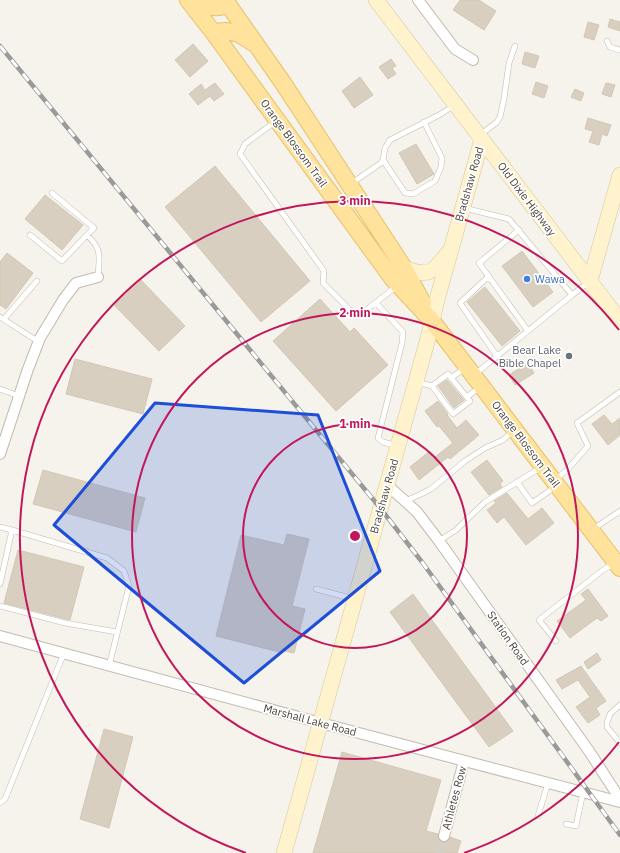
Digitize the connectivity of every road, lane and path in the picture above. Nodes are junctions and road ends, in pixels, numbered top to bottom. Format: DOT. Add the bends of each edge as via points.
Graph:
graph roads {
  1 [pos="188,0"];
  2 [pos="195,0"];
  3 [pos="376,0"];
  4 [pos="418,0"];
  5 [pos="228,1"];
  6 [pos="213,32"];
  7 [pos="607,41"];
  8 [pos="258,46"];
  9 [pos="515,46"];
  10 [pos="620,50"];
  11 [pos="473,60"];
  12 [pos="456,105"];
  13 [pos="277,120"];
  14 [pos="424,122"];
  15 [pos="481,137"];
  16 [pos="383,160"];
  17 [pos="620,175"];
  18 [pos="350,185"];
  19 [pos="52,193"];
  20 [pos="463,207"];
  21 [pos="519,230"];
  22 [pos="30,235"];
  23 [pos="87,235"];
  24 [pos="451,249"];
  25 [pos="404,268"];
  26 [pos="489,276"];
  27 [pos="98,277"];
  28 [pos="37,281"];
  29 [pos="590,281"];
  30 [pos="399,285"];
  31 [pos="572,295"];
  32 [pos="376,302"];
  33 [pos="2,318"];
  34 [pos="432,321"];
  35 [pos="620,321"];
  36 [pos="528,331"];
  37 [pos="39,342"];
  38 [pos="498,356"];
  39 [pos="474,376"];
  40 [pos="451,378"];
  41 [pos="416,382"];
  42 [pos="432,386"];
  43 [pos="0,389"];
  44 [pos="620,392"];
  45 [pos="19,396"];
  46 [pos="466,397"];
  47 [pos="515,429"];
  48 [pos="3,432"];
  49 [pos="398,446"];
  50 [pos="0,454"];
  51 [pos="542,466"];
  52 [pos="517,482"];
  53 [pos="556,483"];
  54 [pos="387,485"];
  55 [pos="405,501"];
  56 [pos="620,512"];
  57 [pos="0,527"];
  58 [pos="12,530"];
  59 [pos="591,530"];
  60 [pos="440,541"];
  61 [pos="618,566"];
  62 [pos="0,584"];
  63 [pos="316,589"];
  64 [pos="355,599"];
  65 [pos="0,606"];
  66 [pos="117,632"];
  67 [pos="0,636"];
  68 [pos="556,640"];
  69 [pos="64,653"];
  70 [pos="109,666"];
  71 [pos="620,705"];
  72 [pos="321,723"];
  73 [pos="620,743"];
  74 [pos="464,761"];
  75 [pos="548,783"];
  76 [pos="584,792"];
  77 [pos="620,800"];
  78 [pos="0,804"];
  79 [pos="538,816"];
  80 [pos="566,824"];
  81 [pos="444,836"];
  82 [pos="284,853"];
  1 -- 6 [label="main road, Orange Blossom Trail"];
  2 -- 5 [label="main road" via="209,7 218,7"];
  3 -- 12 [label="street, Old Dixie Highway"];
  4 -- 11 [label="street" via="455,49"];
  5 -- 8 [label="main road, Orange Blossom Trail"];
  6 -- 8 [label="main road" via="227,31 239,34"];
  6 -- 13 [label="main road, Orange Blossom Trail"];
  7 -- 10 [label="lane" via="610,47"];
  8 -- 18 [label="main road, Orange Blossom Trail"];
  9 -- 15 [label="lane" via="509,63 500,117"];
  12 -- 14 [label="lane"];
  12 -- 15 [label="street, Old Dixie Highway"];
  13 -- 30 [label="main road, Orange Blossom Trail"];
  13 -- 32 [label="lane" via="245,144 240,154 324,271 323,283 350,310 361,314"];
  14 -- 16 [label="lane" via="390,140 385,148"];
  14 -- 16 [label="lane" via="442,158 435,181 412,194 405,193"];
  15 -- 20 [label="street, Bradshaw Road"];
  15 -- 29 [label="street, Old Dixie Highway"];
  16 -- 18 [label="lane"];
  17 -- 29 [label="street"];
  18 -- 25 [label="main road, Orange Blossom Trail"];
  19 -- 23 [label="lane" via="94,228"];
  20 -- 21 [label="lane" via="509,219"];
  20 -- 24 [label="street, Bradshaw Road"];
  21 -- 26 [label="lane" via="480,263"];
  21 -- 31 [label="lane"];
  22 -- 23 [label="lane" via="62,261"];
  23 -- 27 [label="lane" via="100,253"];
  24 -- 25 [label="street" via="437,266 426,273"];
  24 -- 34 [label="street, Bradshaw Road"];
  25 -- 34 [label="main road, Orange Blossom Trail"];
  26 -- 36 [label="lane"];
  26 -- 38 [label="lane" via="460,303"];
  27 -- 37 [label="street" via="76,283"];
  28 -- 33 [label="lane"];
  29 -- 31 [label="lane"];
  29 -- 35 [label="street, Old Dixie Highway"];
  30 -- 32 [label="lane"];
  30 -- 34 [label="main road, Orange Blossom Trail"];
  31 -- 36 [label="lane"];
  32 -- 49 [label="lane" via="403,332 378,438"];
  33 -- 37 [label="lane"];
  34 -- 39 [label="main road, Orange Blossom Trail"];
  34 -- 41 [label="street, Bradshaw Road"];
  36 -- 38 [label="lane"];
  37 -- 45 [label="street"];
  38 -- 39 [label="lane"];
  39 -- 40 [label="lane"];
  39 -- 46 [label="lane"];
  39 -- 47 [label="main road, Orange Blossom Trail"];
  40 -- 42 [label="lane" via="448,374"];
  40 -- 46 [label="lane"];
  41 -- 42 [label="lane"];
  41 -- 49 [label="street, Bradshaw Road"];
  42 -- 46 [label="lane" via="448,403 453,414 470,401"];
  43 -- 45 [label="lane"];
  44 -- 53 [label="lane" via="577,423 588,446"];
  45 -- 48 [label="street"];
  47 -- 51 [label="main road, Orange Blossom Trail"];
  47 -- 55 [label="lane" via="503,440 465,461 431,489"];
  48 -- 50 [label="street"];
  49 -- 54 [label="street, Bradshaw Road"];
  51 -- 52 [label="lane"];
  51 -- 53 [label="main road, Orange Blossom Trail"];
  52 -- 53 [label="lane" via="532,503"];
  52 -- 60 [label="lane" via="486,502"];
  53 -- 59 [label="main road, Orange Blossom Trail"];
  54 -- 55 [label="street, Station Road"];
  54 -- 64 [label="street, Bradshaw Road"];
  55 -- 60 [label="street, Station Road"];
  56 -- 59 [label="lane"];
  57 -- 58 [label="lane"];
  58 -- 62 [label="lane"];
  58 -- 66 [label="lane" via="107,558 124,571 129,586"];
  59 -- 61 [label="main road, Orange Blossom Trail"];
  60 -- 77 [label="street, Station Road" via="589,751"];
  61 -- 68 [label="lane" via="603,570 540,620"];
  63 -- 64 [label="lane"];
  64 -- 72 [label="street, Bradshaw Road"];
  65 -- 66 [label="lane" via="65,623"];
  66 -- 70 [label="lane"];
  67 -- 69 [label="street, Marshall Lake Road"];
  69 -- 70 [label="street, Marshall Lake Road"];
  69 -- 78 [label="lane" via="5,799"];
  70 -- 72 [label="street, Marshall Lake Road"];
  71 -- 73 [label="lane" via="610,714 607,723 607,727"];
  72 -- 74 [label="street, Marshall Lake Road"];
  72 -- 82 [label="street, Bradshaw Road"];
  74 -- 75 [label="street, Marshall Lake Road"];
  74 -- 81 [label="street, Athletes Row"];
  75 -- 76 [label="street, Marshall Lake Road"];
  75 -- 79 [label="lane"];
  76 -- 77 [label="street, Marshall Lake Road"];
  76 -- 80 [label="lane" via="576,826"];
}
